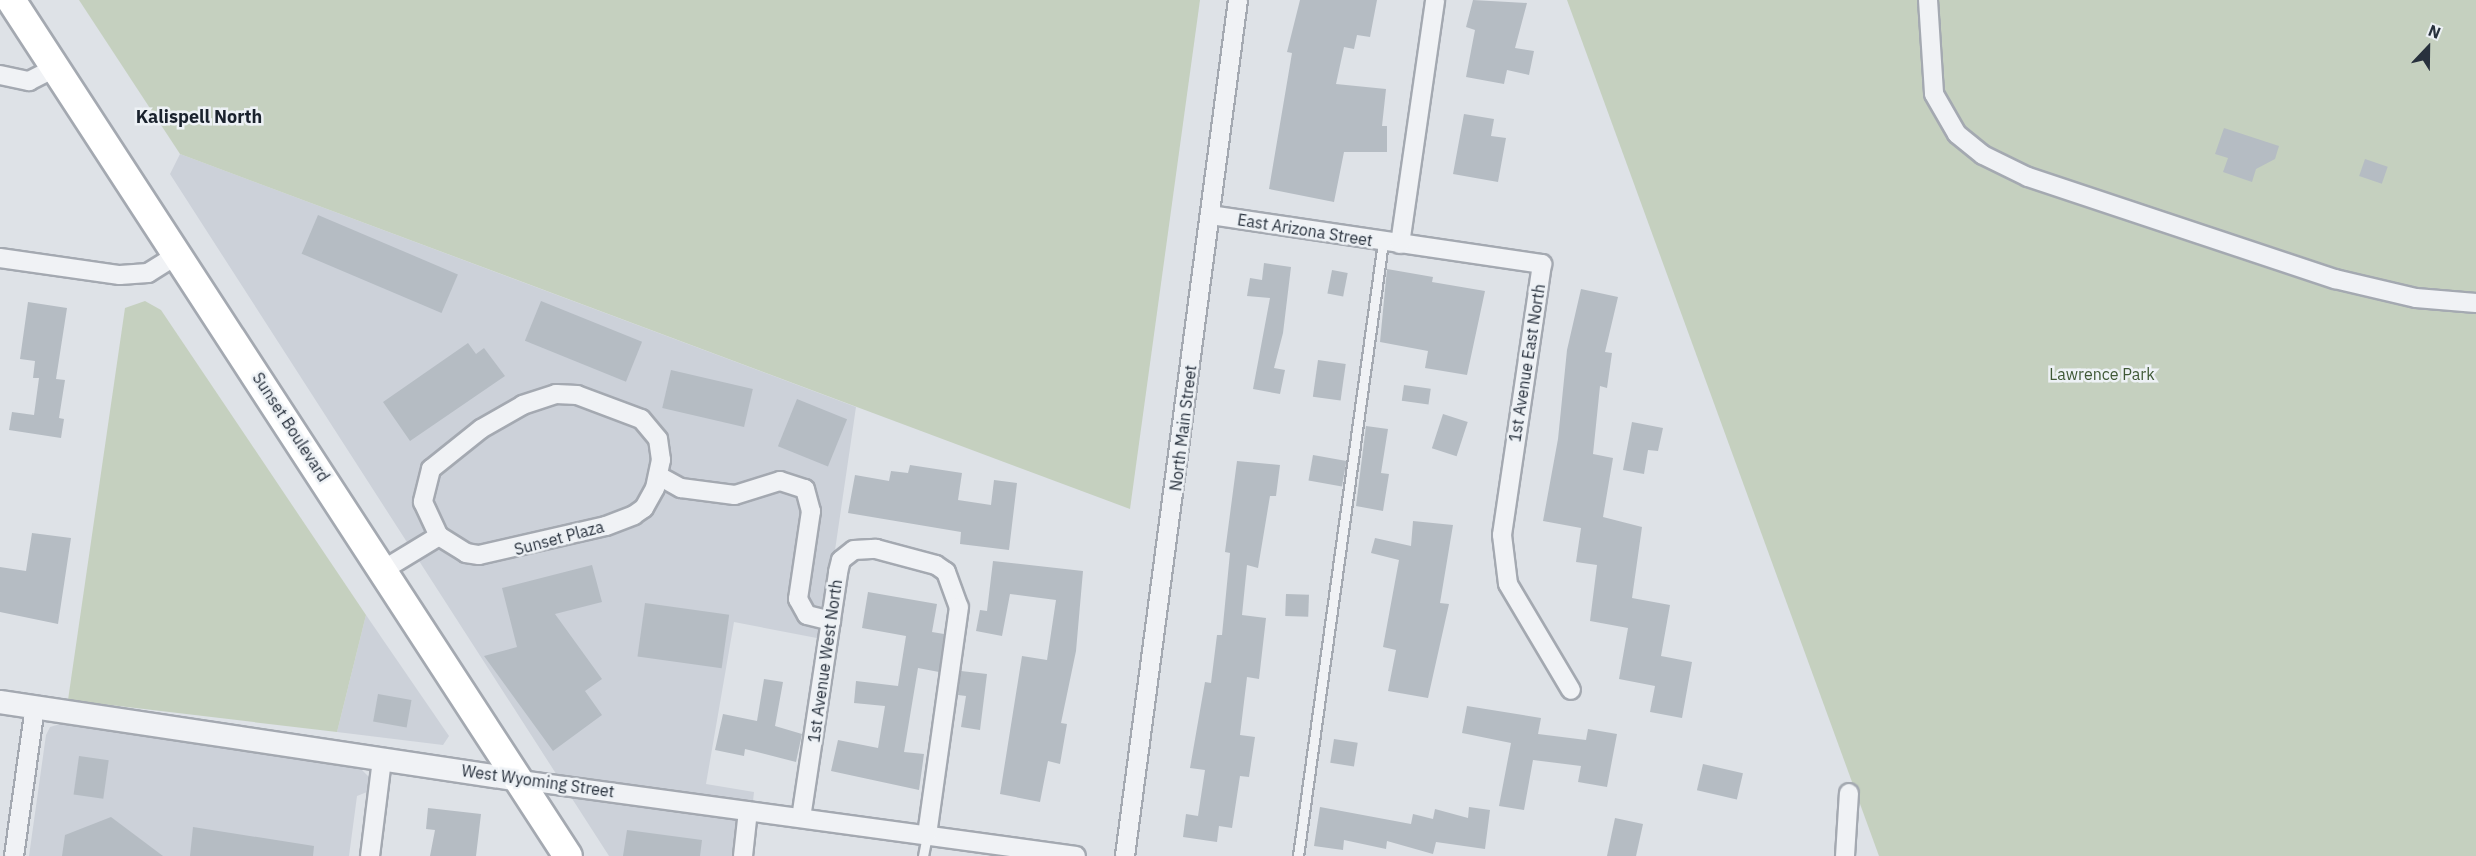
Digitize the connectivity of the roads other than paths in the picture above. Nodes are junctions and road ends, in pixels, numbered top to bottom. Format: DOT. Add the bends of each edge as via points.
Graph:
graph roads {
  1 [pos="11,0"];
  2 [pos="1238,0"];
  3 [pos="1435,0"];
  4 [pos="1928,0"];
  5 [pos="57,67"];
  6 [pos="0,75"];
  7 [pos="1210,215"];
  8 [pos="1392,243"];
  9 [pos="179,254"];
  10 [pos="0,258"];
  11 [pos="2476,303"];
  12 [pos="659,476"];
  13 [pos="439,536"];
  14 [pos="383,570"];
  15 [pos="831,621"];
  16 [pos="1571,690"];
  17 [pos="0,702"];
  18 [pos="35,707"];
  19 [pos="382,759"];
  20 [pos="520,780"];
  21 [pos="1849,793"];
  22 [pos="748,811"];
  23 [pos="801,818"];
  24 [pos="927,835"];
  25 [pos="557,849"];
  26 [pos="14,856"];
  27 [pos="370,856"];
  28 [pos="743,856"];
  29 [pos="923,856"];
  30 [pos="1076,856"];
  31 [pos="1125,856"];
  32 [pos="1298,856"];
  33 [pos="1845,856"];
  1 -- 5 [label="main road, Sunset Boulevard"];
  2 -- 7 [label="street, North Main Street"];
  3 -- 8 [label="street"];
  4 -- 11 [label="street" via="1934,94 1957,134 1983,155 2028,177 2335,279 2416,298"];
  5 -- 6 [label="street" via="29,81"];
  5 -- 9 [label="main road, Sunset Boulevard"];
  7 -- 8 [label="street, East Arizona Street"];
  7 -- 31 [label="street, North Main Street"];
  8 -- 16 [label="street, 1st Avenue East North" via="1542,264 1502,535 1508,584"];
  8 -- 32 [label="lane"];
  9 -- 10 [label="street" via="148,273 120,275"];
  9 -- 14 [label="main road, Sunset Boulevard"];
  12 -- 13 [label="street, Sunset Plaza" via="644,508 606,526 479,555 466,553"];
  12 -- 13 [label="street, Sunset Plaza" via="660,447 653,431 641,419 604,402 556,394 523,405 480,429 430,470 423,502"];
  12 -- 15 [label="street" via="681,488 735,495 780,481 805,489 811,511 798,599 807,615"];
  13 -- 14 [label="street"];
  14 -- 20 [label="main road, Sunset Boulevard"];
  15 -- 23 [label="street, 1st Avenue West North"];
  15 -- 24 [label="street, 1st Avenue West North" via="841,560 854,550 876,549 936,565 951,581 959,620"];
  17 -- 18 [label="street, West Wyoming Street"];
  18 -- 19 [label="street, West Wyoming Street"];
  18 -- 26 [label="street"];
  19 -- 20 [label="street, West Wyoming Street"];
  19 -- 27 [label="street"];
  20 -- 22 [label="street, West Wyoming Street"];
  20 -- 25 [label="main road, Sunset Boulevard"];
  21 -- 33 [label="street"];
  22 -- 23 [label="street, West Wyoming Street"];
  22 -- 28 [label="street"];
  23 -- 24 [label="street, West Wyoming Street"];
  24 -- 29 [label="lane"];
  24 -- 30 [label="street, West Wyoming Street"];
}
